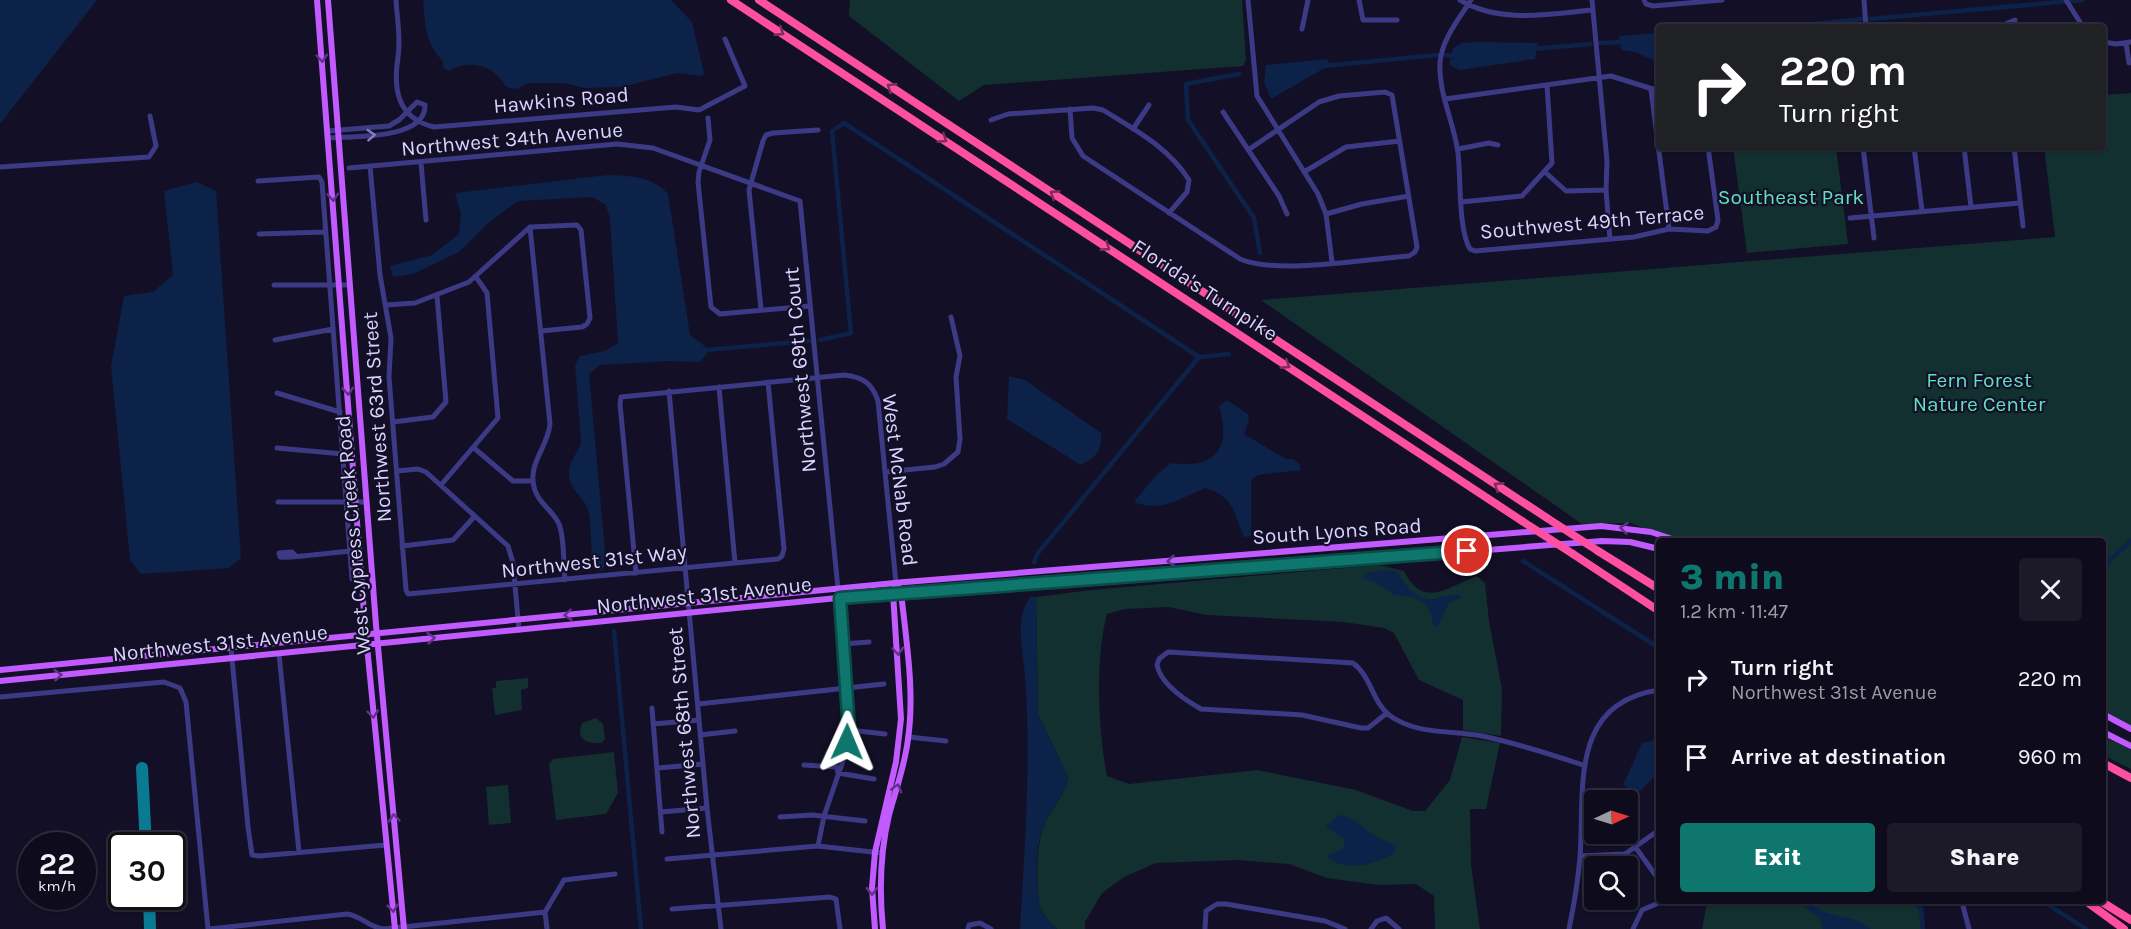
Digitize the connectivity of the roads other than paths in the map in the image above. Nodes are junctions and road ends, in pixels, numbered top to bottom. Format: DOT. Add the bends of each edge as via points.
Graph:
graph roads {
  1 [pos="317,0"];
  2 [pos="328,0"];
  3 [pos="396,0"];
  4 [pos="731,0"];
  5 [pos="759,0"];
  6 [pos="1248,0"];
  7 [pos="1308,0"];
  8 [pos="1359,0"];
  9 [pos="1460,0"];
  10 [pos="1592,0"];
  11 [pos="1722,0"];
  12 [pos="1864,0"];
  13 [pos="2066,0"];
  14 [pos="1469,2"];
  15 [pos="1645,2"];
  16 [pos="1593,10"];
  17 [pos="1397,20"];
  18 [pos="2016,20"];
  19 [pos="1866,24"];
  20 [pos="2006,24"];
  21 [pos="2081,24"];
  22 [pos="1302,28"];
  23 [pos="725,39"];
  24 [pos="2106,42"];
  25 [pos="2128,42"];
  26 [pos="2129,63"];
  27 [pos="1598,77"];
  28 [pos="1547,85"];
  29 [pos="1651,90"];
  30 [pos="1656,91"];
  31 [pos="1444,99"];
  32 [pos="1149,105"];
  33 [pos="1070,109"];
  34 [pos="408,112"];
  35 [pos="1223,112"];
  36 [pos="150,116"];
  37 [pos="708,118"];
  38 [pos="417,120"];
  39 [pos="992,120"];
  40 [pos="1133,129"];
  41 [pos="1656,129"];
  42 [pos="818,130"];
  43 [pos="1278,132"];
  44 [pos="339,134"];
  45 [pos="328,135"];
  46 [pos="1400,141"];
  47 [pos="1498,145"];
  48 [pos="1458,149"];
  49 [pos="1248,150"];
  50 [pos="1659,150"];
  51 [pos="1708,150"];
  52 [pos="1863,150"];
  53 [pos="1914,150"];
  54 [pos="1964,150"];
  55 [pos="2014,150"];
  56 [pos="421,163"];
  57 [pos="703,164"];
  58 [pos="370,166"];
  59 [pos="0,167"];
  60 [pos="349,168"];
  61 [pos="1304,172"];
  62 [pos="1545,172"];
  63 [pos="258,181"];
  64 [pos="750,182"];
  65 [pos="1606,190"];
  66 [pos="1409,196"];
  67 [pos="1461,202"];
  68 [pos="2020,203"];
  69 [pos="1971,207"];
  70 [pos="1922,212"];
  71 [pos="1169,213"];
  72 [pos="1287,214"];
  73 [pos="1326,214"];
  74 [pos="1871,217"];
  75 [pos="1850,218"];
  76 [pos="426,220"];
  77 [pos="2024,226"];
  78 [pos="530,227"];
  79 [pos="1669,230"];
  80 [pos="326,232"];
  81 [pos="259,234"];
  82 [pos="1875,238"];
  83 [pos="1610,239"];
  84 [pos="1332,262"];
  85 [pos="476,277"];
  86 [pos="274,285"];
  87 [pos="350,285"];
  88 [pos="329,286"];
  89 [pos="340,286"];
  90 [pos="437,297"];
  91 [pos="386,305"];
  92 [pos="810,306"];
  93 [pos="761,309"];
  94 [pos="951,317"];
  95 [pos="333,329"];
  96 [pos="541,331"];
  97 [pos="275,340"];
  98 [pos="817,377"];
  99 [pos="768,382"];
  100 [pos="719,387"];
  101 [pos="669,391"];
  102 [pos="277,393"];
  103 [pos="339,412"];
  104 [pos="393,422"];
  105 [pos="277,448"];
  106 [pos="474,448"];
  107 [pos="343,454"];
  108 [pos="397,471"];
  109 [pos="885,472"];
  110 [pos="533,481"];
  111 [pos="441,485"];
  112 [pos="278,502"];
  113 [pos="367,502"];
  114 [pos="346,503"];
  115 [pos="356,503"];
  116 [pos="475,516"];
  117 [pos="1669,538"];
  118 [pos="402,546"];
  119 [pos="1656,548"];
  120 [pos="350,551"];
  121 [pos="1296,551"];
  122 [pos="296,556"];
  123 [pos="735,563"];
  124 [pos="1297,564"];
  125 [pos="686,568"];
  126 [pos="636,573"];
  127 [pos="994,574"];
  128 [pos="352,579"];
  129 [pos="565,580"];
  130 [pos="896,583"];
  131 [pos="515,585"];
  132 [pos="1656,587"];
  133 [pos="838,589"];
  134 [pos="901,592"];
  135 [pos="893,593"];
  136 [pos="408,594"];
  137 [pos="840,598"];
  138 [pos="689,604"];
  139 [pos="1656,609"];
  140 [pos="690,614"];
  141 [pos="518,620"];
  142 [pos="519,630"];
  143 [pos="377,635"];
  144 [pos="366,636"];
  145 [pos="869,642"];
  146 [pos="378,643"];
  147 [pos="367,644"];
  148 [pos="843,644"];
  149 [pos="231,648"];
  150 [pos="279,654"];
  151 [pos="232,659"];
  152 [pos="0,670"];
  153 [pos="0,681"];
  154 [pos="884,684"];
  155 [pos="847,689"];
  156 [pos="1656,691"];
  157 [pos="0,698"];
  158 [pos="698,704"];
  159 [pos="652,708"];
  160 [pos="1387,713"];
  161 [pos="2106,716"];
  162 [pos="699,720"];
  163 [pos="653,724"];
  164 [pos="2131,729"];
  165 [pos="849,730"];
  166 [pos="735,731"];
  167 [pos="885,734"];
  168 [pos="2106,734"];
  169 [pos="700,735"];
  170 [pos="909,737"];
  171 [pos="946,741"];
  172 [pos="2131,746"];
  173 [pos="703,764"];
  174 [pos="804,765"];
  175 [pos="1583,765"];
  176 [pos="2106,765"];
  177 [pos="658,768"];
  178 [pos="838,773"];
  179 [pos="874,778"];
  180 [pos="2131,778"];
  181 [pos="706,808"];
  182 [pos="661,812"];
  183 [pos="824,816"];
  184 [pos="780,817"];
  185 [pos="865,821"];
  186 [pos="662,832"];
  187 [pos="1656,832"];
  188 [pos="386,845"];
  189 [pos="818,846"];
  190 [pos="1636,848"];
  191 [pos="299,852"];
  192 [pos="874,852"];
  193 [pos="882,854"];
  194 [pos="711,855"];
  195 [pos="1580,856"];
  196 [pos="667,860"];
  197 [pos="615,874"];
  198 [pos="1656,876"];
  199 [pos="1656,904"];
  200 [pos="1963,904"];
  201 [pos="2090,904"];
  202 [pos="2105,904"];
  203 [pos="716,906"];
  204 [pos="672,909"];
  205 [pos="545,912"];
  206 [pos="2131,920"];
  207 [pos="1392,926"];
  208 [pos="395,928"];
  209 [pos="404,928"];
  210 [pos="208,929"];
  211 [pos="547,929"];
  212 [pos="721,929"];
  213 [pos="840,929"];
  214 [pos="875,929"];
  215 [pos="883,929"];
  216 [pos="968,929"];
  217 [pos="991,929"];
  218 [pos="1205,929"];
  219 [pos="1345,929"];
  220 [pos="1371,929"];
  221 [pos="1400,929"];
  222 [pos="1569,929"];
  223 [pos="1633,929"];
  224 [pos="1969,929"];
  225 [pos="2124,929"];
  1 -- 45 [label="main road, West Cypress Creek Road, one-way"];
  2 -- 44 [label="main road, West Cypress Creek Road"];
  3 -- 34 [label="street" via="398,56 394,84"];
  4 -- 139 [label="highway, Florida's Turnpike, one-way, bridge"];
  132 -- 5 [label="highway, Florida's Turnpike, one-way, bridge"];
  6 -- 43 [label="street" via="1254,83 1263,110"];
  7 -- 22 [label="street"];
  8 -- 17 [label="street" via="1363,20"];
  9 -- 14 [label="street"];
  10 -- 16 [label="street"];
  11 -- 15 [label="street"];
  12 -- 19 [label="street"];
  13 -- 21 [label="street"];
  14 -- 16 [label="street" via="1509,16"];
  14 -- 31 [label="street" via="1446,39 1440,60"];
  16 -- 27 [label="street"];
  18 -- 20 [label="street"];
  23 -- 38 [label="street, Hawkins Road" via="745,86 699,110 676,107 435,127"];
  24 -- 25 [label="street"];
  25 -- 26 [label="street"];
  27 -- 28 [label="street"];
  27 -- 29 [label="street" via="1621,77"];
  27 -- 65 [label="street" via="1607,161"];
  28 -- 31 [label="street"];
  28 -- 62 [label="street" via="1552,163"];
  29 -- 30 [label="street"];
  29 -- 41 [label="street"];
  31 -- 48 [label="street"];
  32 -- 40 [label="street"];
  33 -- 39 [label="street" via="1008,114"];
  33 -- 40 [label="street" via="1103,110"];
  33 -- 71 [label="street" via="1072,138 1083,156"];
  34 -- 38 [label="street"];
  34 -- 38 [label="street" via="417,102 423,103 425,112"];
  34 -- 44 [label="street" via="389,126"];
  35 -- 49 [label="street"];
  36 -- 59 [label="street" via="156,146 149,156"];
  37 -- 57 [label="street" via="710,140"];
  44 -- 38 [label="street, one-way" via="399,133"];
  40 -- 71 [label="street" via="1177,161 1189,180 1187,192"];
  42 -- 64 [label="street" via="766,135"];
  43 -- 46 [label="street" via="1319,102 1385,92 1392,94"];
  43 -- 49 [label="street"];
  43 -- 61 [label="street"];
  44 -- 45 [label="street"];
  44 -- 87 [label="main road, West Cypress Creek Road"];
  45 -- 89 [label="main road, West Cypress Creek Road, one-way"];
  46 -- 61 [label="street" via="1346,147"];
  46 -- 66 [label="street"];
  47 -- 48 [label="street"];
  48 -- 67 [label="street"];
  49 -- 72 [label="street"];
  50 -- 79 [label="street"];
  51 -- 79 [label="street, Southwest 49th Terrace" via="1716,227 1708,231"];
  52 -- 74 [label="street"];
  53 -- 70 [label="street"];
  54 -- 69 [label="street"];
  55 -- 68 [label="street"];
  56 -- 57 [label="street, Northwest 34th Avenue" via="617,144 653,148"];
  56 -- 58 [label="street, Northwest 34th Avenue"];
  56 -- 76 [label="street"];
  57 -- 64 [label="street, Northwest 34th Avenue"];
  57 -- 93 [label="street" via="698,182 711,307 720,314"];
  58 -- 60 [label="street, Northwest 34th Avenue"];
  58 -- 91 [label="street, Northwest 63rd Street"];
  61 -- 73 [label="street"];
  62 -- 65 [label="street" via="1566,191"];
  62 -- 67 [label="street" via="1522,196"];
  63 -- 80 [label="street" via="319,177"];
  64 -- 92 [label="street, Northwest 69th Court" via="800,201"];
  64 -- 93 [label="street"];
  65 -- 83 [label="street"];
  66 -- 73 [label="street"];
  66 -- 84 [label="street" via="1415,252 1409,256"];
  67 -- 83 [label="street, Southwest 49th Terrace" via="1470,249 1475,251"];
  68 -- 69 [label="street"];
  68 -- 77 [label="street"];
  69 -- 70 [label="street"];
  70 -- 74 [label="street"];
  71 -- 84 [label="street" via="1252,264 1268,267"];
  73 -- 84 [label="street"];
  74 -- 75 [label="street"];
  74 -- 82 [label="street"];
  78 -- 85 [label="street"];
  78 -- 96 [label="street"];
  78 -- 96 [label="street" via="577,225 581,230 590,318 587,324"];
  79 -- 83 [label="street, Southwest 49th Terrace"];
  80 -- 81 [label="street"];
  80 -- 88 [label="street"];
  85 -- 90 [label="street"];
  85 -- 106 [label="street" via="487,293 499,412"];
  86 -- 88 [label="street"];
  87 -- 89 [label="street"];
  87 -- 113 [label="main road, West Cypress Creek Road"];
  88 -- 89 [label="street"];
  88 -- 95 [label="street"];
  89 -- 115 [label="main road, West Cypress Creek Road, one-way"];
  90 -- 91 [label="street"];
  90 -- 104 [label="street" via="446,402 433,417"];
  91 -- 104 [label="street, Northwest 63rd Street" via="391,338"];
  92 -- 93 [label="street"];
  92 -- 98 [label="street, Northwest 69th Court"];
  94 -- 109 [label="street" via="960,356 956,377 958,452 935,467"];
  95 -- 97 [label="street"];
  95 -- 103 [label="street"];
  96 -- 110 [label="street" via="550,424"];
  98 -- 99 [label="street"];
  98 -- 109 [label="street, West McNab Road" via="856,376 869,383 878,401"];
  98 -- 133 [label="street, Northwest 69th Court"];
  99 -- 100 [label="street"];
  99 -- 123 [label="street, Northwest 31st Way" via="784,549 778,559"];
  100 -- 101 [label="street"];
  100 -- 123 [label="street"];
  101 -- 125 [label="street, Northwest 68th Street"];
  101 -- 126 [label="street" via="621,397"];
  102 -- 103 [label="street"];
  103 -- 107 [label="street"];
  104 -- 108 [label="street, Northwest 63rd Street"];
  105 -- 107 [label="street"];
  106 -- 110 [label="street" via="513,481"];
  106 -- 111 [label="street"];
  107 -- 114 [label="street"];
  108 -- 111 [label="street" via="422,470"];
  108 -- 118 [label="street, Northwest 63rd Street"];
  109 -- 130 [label="street, West McNab Road"];
  110 -- 129 [label="street" via="543,506 558,523"];
  111 -- 116 [label="street"];
  112 -- 114 [label="street"];
  113 -- 115 [label="street"];
  113 -- 143 [label="main road, West Cypress Creek Road"];
  114 -- 115 [label="street"];
  114 -- 120 [label="street"];
  115 -- 144 [label="main road, West Cypress Creek Road"];
  116 -- 118 [label="street" via="453,540"];
  116 -- 131 [label="street" via="508,546"];
  117 -- 121 [label="main road, South Lyons Road, one-way" via="1601,526"];
  118 -- 136 [label="street, Northwest 63rd Street"];
  119 -- 124 [label="main road, Northwest 31st Avenue" via="1602,541"];
  120 -- 122 [label="street"];
  120 -- 128 [label="street"];
  121 -- 124 [label="main road"];
  121 -- 127 [label="main road, South Lyons Road, one-way"];
  123 -- 125 [label="street, Northwest 31st Way"];
  124 -- 134 [label="main road, Northwest 31st Avenue"];
  125 -- 126 [label="street, Northwest 31st Way"];
  125 -- 138 [label="street, Northwest 68th Street"];
  126 -- 129 [label="street, Northwest 31st Way"];
  127 -- 130 [label="main road, Northwest 31st Avenue"];
  129 -- 131 [label="street, Northwest 31st Way"];
  130 -- 133 [label="main road, Northwest 31st Avenue"];
  130 -- 134 [label="main road, West McNab Road"];
  130 -- 135 [label="main road, West McNab Road"];
  131 -- 136 [label="street, Northwest 31st Way"];
  131 -- 141 [label="street"];
  133 -- 138 [label="main road, Northwest 31st Avenue"];
  134 -- 135 [label="main road, Northwest 31st Avenue"];
  134 -- 170 [label="main road, West McNab Road" via="911,700"];
  135 -- 137 [label="main road, Northwest 31st Avenue"];
  135 -- 192 [label="main road, West McNab Road, one-way" via="901,719 896,762"];
  137 -- 140 [label="main road, Northwest 31st Avenue"];
  137 -- 148 [label="street"];
  138 -- 140 [label="street, Northwest 68th Street"];
  138 -- 141 [label="main road, Northwest 31st Avenue, one-way"];
  140 -- 142 [label="main road, Northwest 31st Avenue"];
  140 -- 158 [label="street, Northwest 68th Street"];
  141 -- 142 [label="street"];
  141 -- 143 [label="main road, Northwest 31st Avenue"];
  146 -- 142 [label="main road, Northwest 31st Avenue, one-way"];
  143 -- 144 [label="main road, Northwest 31st Avenue"];
  143 -- 146 [label="main road, West Cypress Creek Road"];
  144 -- 147 [label="main road, West Cypress Creek Road"];
  144 -- 149 [label="main road, Northwest 31st Avenue"];
  145 -- 148 [label="street"];
  146 -- 147 [label="main road, Northwest 31st Avenue"];
  209 -- 146 [label="main road, West Cypress Creek Road, one-way"];
  147 -- 150 [label="main road, Northwest 31st Avenue"];
  147 -- 188 [label="main road, West Cypress Creek Road, one-way"];
  148 -- 155 [label="street"];
  149 -- 151 [label="street"];
  149 -- 152 [label="main road, Northwest 31st Avenue"];
  150 -- 151 [label="main road, Northwest 31st Avenue"];
  150 -- 191 [label="street"];
  153 -- 151 [label="main road, Northwest 31st Avenue, one-way"];
  151 -- 191 [label="street" via="250,850 252,855 259,856"];
  154 -- 155 [label="street"];
  155 -- 158 [label="street"];
  155 -- 165 [label="street"];
  156 -- 175 [label="street" via="1626,700 1611,711 1593,734"];
  157 -- 210 [label="street" via="164,682 180,688 185,699"];
  158 -- 162 [label="street, Northwest 68th Street"];
  159 -- 163 [label="street"];
  160 -- 160 [label="street" via="1367,675 1353,663 1168,652 1159,659 1158,672 1201,709 1302,715 1361,728 1368,728"];
  160 -- 175 [label="street" via="1413,728 1482,736"];
  161 -- 164 [label="main road"];
  162 -- 163 [label="street"];
  162 -- 169 [label="street, Northwest 68th Street"];
  163 -- 177 [label="street"];
  165 -- 167 [label="street"];
  165 -- 178 [label="street"];
  166 -- 169 [label="street"];
  168 -- 172 [label="main road"];
  169 -- 173 [label="street, Northwest 68th Street"];
  170 -- 171 [label="street"];
  193 -- 170 [label="main road, West McNab Road, one-way"];
  173 -- 177 [label="street"];
  173 -- 181 [label="street, Northwest 68th Street"];
  174 -- 178 [label="street" via="833,765"];
  175 -- 195 [label="street"];
  176 -- 180 [label="highway"];
  177 -- 182 [label="street"];
  178 -- 179 [label="street"];
  178 -- 183 [label="street"];
  181 -- 182 [label="street"];
  181 -- 194 [label="street, Northwest 68th Street"];
  182 -- 186 [label="street"];
  183 -- 184 [label="street"];
  183 -- 185 [label="street"];
  183 -- 189 [label="street"];
  187 -- 190 [label="street"];
  188 -- 191 [label="street"];
  188 -- 208 [label="main road, West Cypress Creek Road, one-way"];
  189 -- 192 [label="street"];
  189 -- 194 [label="street"];
  190 -- 195 [label="street" via="1625,854"];
  190 -- 198 [label="street"];
  192 -- 193 [label="street"];
  192 -- 214 [label="main road, West McNab Road, one-way"];
  193 -- 215 [label="main road, West McNab Road"];
  194 -- 196 [label="street"];
  194 -- 203 [label="street, Northwest 68th Street"];
  195 -- 222 [label="street"];
  197 -- 205 [label="street" via="564,880"];
  199 -- 223 [label="street" via="1642,910"];
  200 -- 224 [label="street"];
  201 -- 225 [label="highway"];
  202 -- 206 [label="highway"];
  203 -- 204 [label="street"];
  203 -- 212 [label="street, Northwest 68th Street"];
  203 -- 213 [label="street" via="812,897 836,899"];
  205 -- 209 [label="street"];
  205 -- 211 [label="street"];
  207 -- 220 [label="street" via="1382,918"];
  207 -- 221 [label="street"];
  208 -- 209 [label="street"];
  208 -- 210 [label="street" via="372,927 347,914"];
  216 -- 217 [label="street" via="976,923"];
  218 -- 219 [label="street" via="1206,911 1217,904 1325,921"];
}
